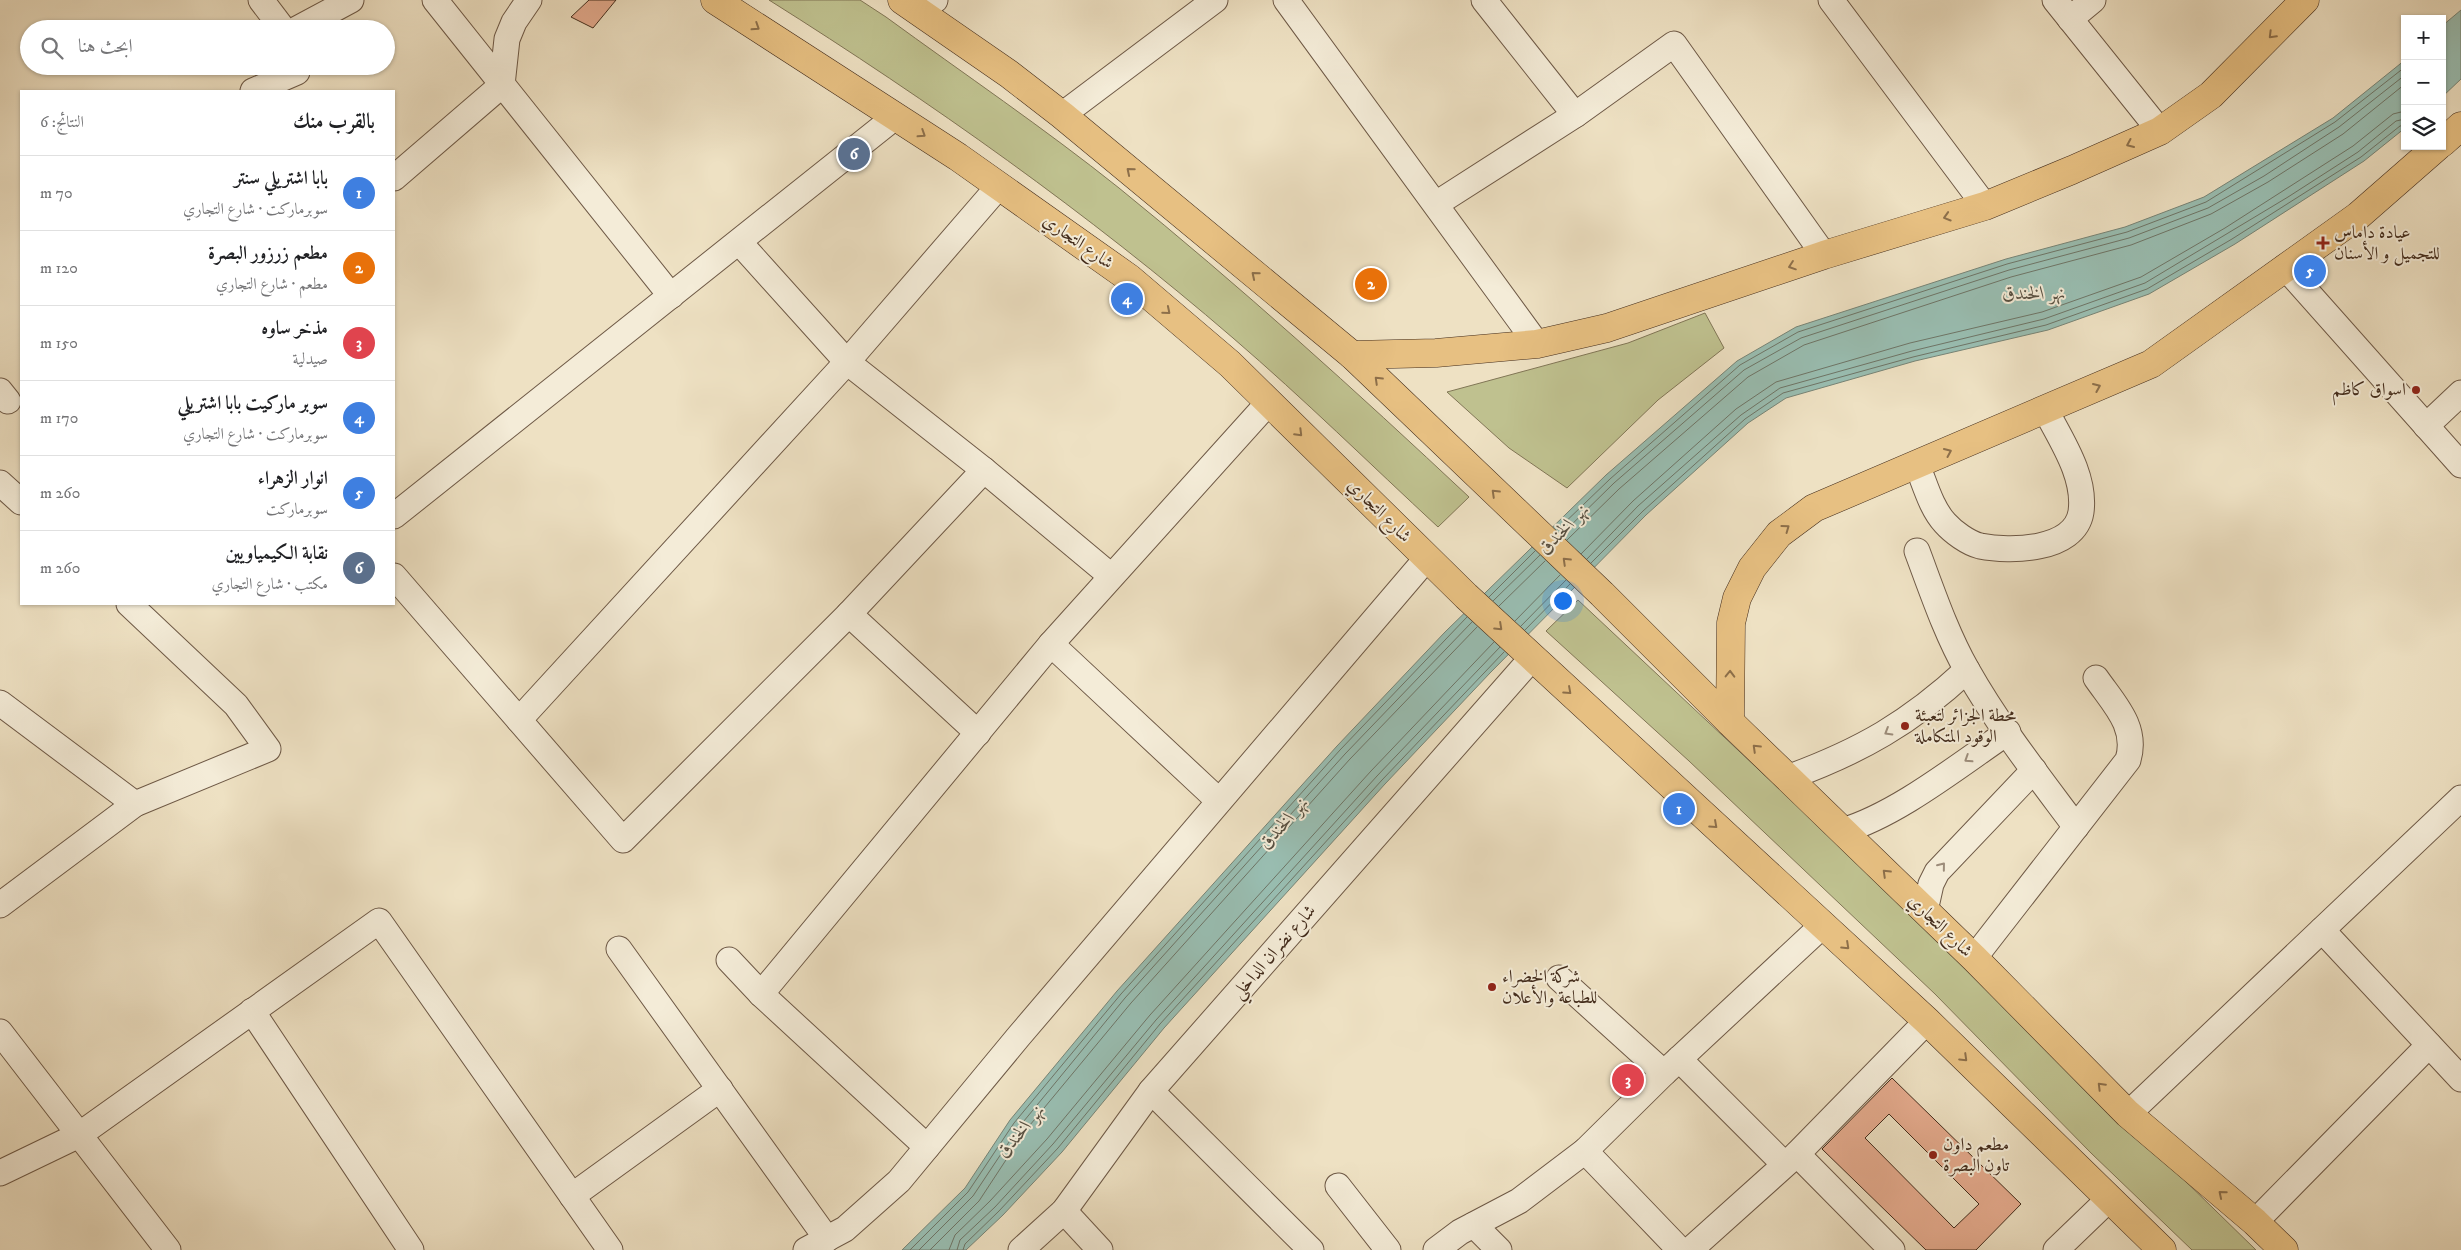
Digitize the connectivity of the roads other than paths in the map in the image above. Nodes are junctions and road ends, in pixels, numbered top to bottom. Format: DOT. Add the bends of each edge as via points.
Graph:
graph roads {
  1 [pos="261,0"];
  2 [pos="351,0"];
  3 [pos="435,0"];
  4 [pos="529,0"];
  5 [pos="715,0"];
  6 [pos="1215,0"];
  7 [pos="1286,0"];
  8 [pos="1484,0"];
  9 [pos="1831,0"];
  10 [pos="2093,0"];
  11 [pos="2305,0"];
  12 [pos="919,4"];
  13 [pos="2062,10"];
  14 [pos="276,20"];
  15 [pos="314,20"];
  16 [pos="297,76"];
  17 [pos="502,85"];
  18 [pos="255,90"];
  19 [pos="1062,115"];
  20 [pos="1575,115"];
  21 [pos="896,117"];
  22 [pos="2461,126"];
  23 [pos="2160,130"];
  24 [pos="2446,139"];
  25 [pos="2433,150"];
  26 [pos="395,177"];
  27 [pos="999,186"];
  28 [pos="1436,204"];
  29 [pos="1985,206"];
  30 [pos="739,242"];
  31 [pos="1824,255"];
  32 [pos="2285,267"];
  33 [pos="671,296"];
  34 [pos="1537,344"];
  35 [pos="1352,355"];
  36 [pos="847,362"];
  37 [pos="2461,393"];
  38 [pos="1268,402"];
  39 [pos="2045,409"];
  40 [pos="2426,426"];
  41 [pos="1917,465"];
  42 [pos="2461,465"];
  43 [pos="984,470"];
  44 [pos="0,483"];
  45 [pos="20,501"];
  46 [pos="395,515"];
  47 [pos="1917,551"];
  48 [pos="1427,558"];
  49 [pos="1111,576"];
  50 [pos="395,577"];
  51 [pos="130,605"];
  52 [pos="849,614"];
  53 [pos="1052,644"];
  54 [pos="1532,658"];
  55 [pos="1967,670"];
  56 [pos="2096,678"];
  57 [pos="0,703"];
  58 [pos="519,720"];
  59 [pos="1730,722"];
  60 [pos="2008,732"];
  61 [pos="978,733"];
  62 [pos="2034,770"];
  63 [pos="1788,778"];
  64 [pos="2461,798"];
  65 [pos="1219,801"];
  66 [pos="136,804"];
  67 [pos="2076,827"];
  68 [pos="1842,831"];
  69 [pos="0,905"];
  70 [pos="1925,911"];
  71 [pos="1823,925"];
  72 [pos="2322,930"];
  73 [pos="619,949"];
  74 [pos="1974,958"];
  75 [pos="729,960"];
  76 [pos="1559,978"];
  77 [pos="761,994"];
  78 [pos="252,1011"];
  79 [pos="1926,1021"];
  80 [pos="0,1032"];
  81 [pos="2430,1045"];
  82 [pos="1672,1066"];
  83 [pos="2461,1079"];
  84 [pos="720,1090"];
  85 [pos="1151,1091"];
  86 [pos="2128,1114"];
  87 [pos="79,1135"];
  88 [pos="927,1147"];
  89 [pos="1585,1151"];
  90 [pos="1790,1159"];
  91 [pos="0,1173"];
  92 [pos="1338,1186"];
  93 [pos="572,1196"];
  94 [pos="2109,1199"];
  95 [pos="1064,1211"];
  96 [pos="2255,1222"];
  97 [pos="1474,1225"];
  98 [pos="817,1244"];
  99 [pos="168,1250"];
  100 [pos="411,1250"];
  101 [pos="610,1250"];
  102 [pos="1022,1250"];
  103 [pos="1100,1250"];
  104 [pos="1311,1250"];
  105 [pos="1388,1250"];
  106 [pos="1436,1250"];
  107 [pos="1499,1250"];
  108 [pos="1680,1250"];
  109 [pos="1690,1250"];
  110 [pos="1892,1250"];
  111 [pos="2056,1250"];
  112 [pos="2162,1250"];
  113 [pos="2284,1250"];
  1 -- 14 [label="street"];
  2 -- 15 [label="street"];
  3 -- 17 [label="street"];
  4 -- 17 [label="street" via="507,39"];
  5 -- 21 [label="main road, شارع التجاري, one-way"];
  6 -- 19 [label="street"];
  7 -- 28 [label="street"];
  8 -- 20 [label="street"];
  9 -- 29 [label="street"];
  10 -- 13 [label="street"];
  11 -- 23 [label="main road, one-way" via="2211,95"];
  12 -- 19 [label="main road"];
  13 -- 23 [label="street"];
  16 -- 18 [label="street"];
  17 -- 26 [label="street"];
  17 -- 33 [label="street"];
  35 -- 19 [label="main road, one-way"];
  20 -- 28 [label="street"];
  20 -- 31 [label="street" via="1674,44"];
  21 -- 27 [label="main road, شارع التجاري, one-way"];
  21 -- 30 [label="street"];
  22 -- 24 [label="main road"];
  23 -- 29 [label="main road, one-way"];
  25 -- 32 [label="main road" via="2358,216"];
  27 -- 36 [label="street"];
  27 -- 38 [label="main road, شارع التجاري, one-way" via="1128,278 1230,364"];
  28 -- 34 [label="street"];
  29 -- 31 [label="main road, one-way"];
  30 -- 33 [label="street"];
  30 -- 36 [label="street"];
  31 -- 34 [label="main road, one-way" via="1607,328"];
  39 -- 32 [label="main road, one-way" via="2151,364"];
  32 -- 40 [label="street"];
  33 -- 46 [label="street"];
  34 -- 35 [label="main road" via="1436,353"];
  59 -- 35 [label="main road, شارع التجاري, one-way" via="1602,594"];
  36 -- 43 [label="street"];
  36 -- 58 [label="street"];
  37 -- 40 [label="street"];
  38 -- 48 [label="main road, شارع التجاري, one-way"];
  38 -- 49 [label="street"];
  41 -- 39 [label="main road, one-way"];
  39 -- 41 [label="street" via="2076,471 2081,493 2081,512 2076,528 2061,539 2040,546 2008,548 1979,546 1961,537 1945,523"];
  40 -- 42 [label="street"];
  59 -- 41 [label="main road, one-way" via="1731,623 1737,598 1752,568 1779,534 1814,508"];
  43 -- 49 [label="street"];
  43 -- 52 [label="street"];
  44 -- 45 [label="street"];
  47 -- 55 [label="street"];
  48 -- 54 [label="main road, شارع التجاري, one-way"];
  48 -- 65 [label="street"];
  49 -- 53 [label="street"];
  50 -- 58 [label="street"];
  51 -- 66 [label="street" via="236,705 268,749"];
  52 -- 58 [label="street" via="623,840"];
  52 -- 61 [label="street"];
  53 -- 61 [label="street"];
  53 -- 65 [label="street"];
  54 -- 71 [label="main road, one-way"];
  54 -- 85 [label="street, شارع نضران الداخلي"];
  55 -- 60 [label="street"];
  55 -- 63 [label="street, one-way" via="1903,724 1829,763"];
  56 -- 67 [label="street" via="2128,724 2131,750 2128,760"];
  57 -- 66 [label="street"];
  63 -- 59 [label="main road, شارع التجاري, one-way"];
  60 -- 62 [label="street"];
  60 -- 68 [label="street, one-way" via="1894,808"];
  61 -- 77 [label="street"];
  62 -- 67 [label="street"];
  70 -- 62 [label="street, one-way" via="1926,897 1937,872"];
  63 -- 68 [label="main road, شارع التجاري"];
  64 -- 72 [label="street"];
  65 -- 88 [label="street"];
  66 -- 69 [label="street"];
  67 -- 74 [label="street"];
  70 -- 68 [label="main road, شارع التجاري, one-way"];
  70 -- 74 [label="main road, شارع التجاري"];
  71 -- 79 [label="main road, one-way"];
  71 -- 82 [label="street"];
  72 -- 81 [label="street"];
  72 -- 86 [label="street"];
  73 -- 84 [label="street"];
  86 -- 74 [label="main road, شارع التجاري, one-way"];
  75 -- 77 [label="street"];
  76 -- 82 [label="street"];
  77 -- 88 [label="street"];
  78 -- 87 [label="street"];
  78 -- 93 [label="street" via="379,921"];
  78 -- 100 [label="street"];
  79 -- 90 [label="street"];
  79 -- 94 [label="main road, one-way"];
  80 -- 87 [label="street"];
  81 -- 83 [label="street"];
  81 -- 96 [label="street"];
  82 -- 89 [label="street"];
  82 -- 90 [label="street"];
  84 -- 93 [label="street"];
  84 -- 98 [label="street"];
  85 -- 95 [label="street, شارع نضران الداخلي"];
  85 -- 104 [label="street"];
  96 -- 86 [label="main road, شارع التجاري, one-way"];
  87 -- 91 [label="street"];
  87 -- 99 [label="street"];
  88 -- 98 [label="street" via="898,1181 845,1229"];
  89 -- 97 [label="street" via="1519,1201"];
  89 -- 108 [label="street"];
  90 -- 109 [label="street"];
  90 -- 110 [label="street"];
  92 -- 105 [label="street"];
  93 -- 101 [label="street"];
  94 -- 111 [label="street"];
  94 -- 112 [label="main road"];
  95 -- 102 [label="street, شارع نضران الداخلي"];
  95 -- 103 [label="street"];
  96 -- 113 [label="main road, شارع التجاري"];
  97 -- 106 [label="street"];
  97 -- 107 [label="street"];
}
